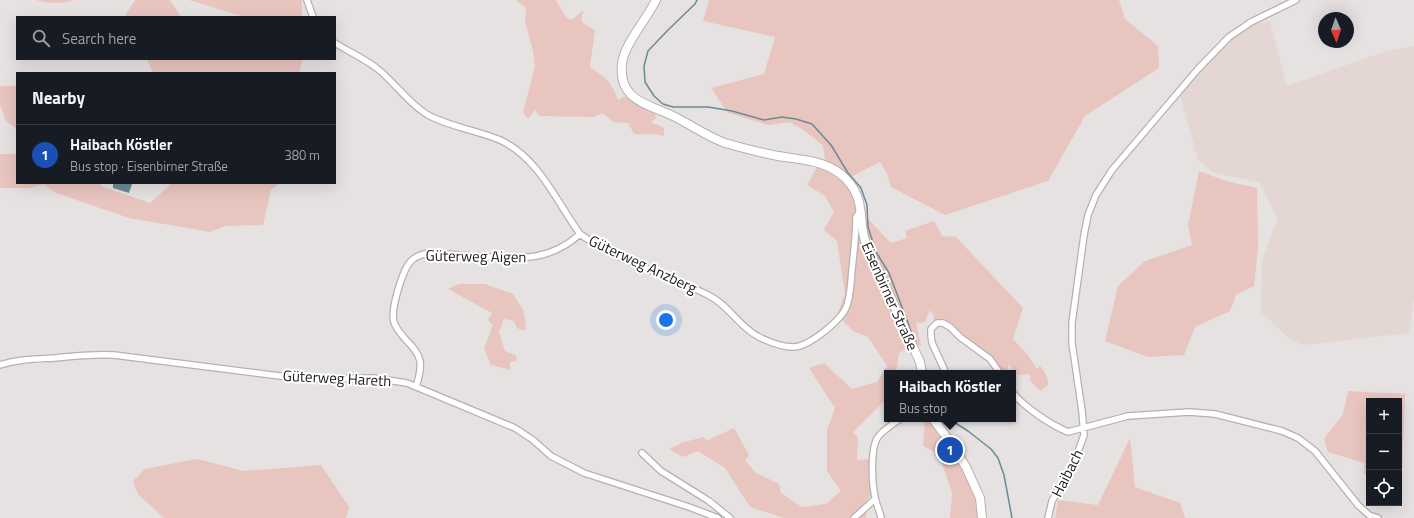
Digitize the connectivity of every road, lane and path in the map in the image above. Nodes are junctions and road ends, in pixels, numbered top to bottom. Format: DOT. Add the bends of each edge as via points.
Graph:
graph roads {
  1 [pos="307,0"];
  2 [pos="656,0"];
  3 [pos="1296,0"];
  4 [pos="313,16"];
  5 [pos="336,44"];
  6 [pos="862,213"];
  7 [pos="580,234"];
  8 [pos="0,365"];
  9 [pos="921,370"];
  10 [pos="944,370"];
  11 [pos="998,370"];
  12 [pos="416,387"];
  13 [pos="1016,396"];
  14 [pos="896,422"];
  15 [pos="935,422"];
  16 [pos="1084,427"];
  17 [pos="642,453"];
  18 [pos="875,499"];
  19 [pos="718,518"];
  20 [pos="730,518"];
  21 [pos="854,518"];
  22 [pos="881,518"];
  23 [pos="982,518"];
  24 [pos="1048,518"];
  25 [pos="1378,518"];
  1 -- 4 [label="street"];
  2 -- 6 [label="main road, Eisenbirner Straße" via="624,55 623,78 630,95 725,143 827,165 850,183"];
  3 -- 16 [label="street, Haibach" via="1251,22 1229,37 1198,69 1112,170 1096,195 1084,235 1072,323 1072,343"];
  5 -- 7 [label="street, Güterweg Anzberg" via="380,71 428,115 491,136 520,152 534,167"];
  6 -- 7 [label="street, Güterweg Anzberg" via="856,217 851,287 844,312 811,340 794,347 758,337 717,300 605,250"];
  6 -- 9 [label="main road, Eisenbirner Straße" via="862,230 866,244"];
  7 -- 12 [label="street, Güterweg Aigen" via="554,251 530,258 431,254 418,255 412,260 403,276 393,317 399,332 419,355 421,371"];
  8 -- 12 [label="street, Güterweg Hareth" via="98,354 296,378 398,381"];
  10 -- 11 [label="street" via="931,339 931,329 937,322 950,327 990,359"];
  12 -- 19 [label="street, Güterweg Hareth" via="515,428 551,456 584,473"];
  13 -- 16 [label="street" via="1030,410 1065,430 1072,432"];
  14 -- 18 [label="street" via="876,441 873,460"];
  15 -- 23 [label="main road" via="966,467 980,498"];
  16 -- 24 [label="street, Haibach" via="1077,456 1052,501"];
  16 -- 25 [label="street" via="1151,413 1204,412 1282,431 1298,438 1315,451 1358,505 1369,515"];
  17 -- 20 [label="street" via="661,471 709,501"];
  18 -- 21 [label="street"];
  18 -- 22 [label="street"];
}
